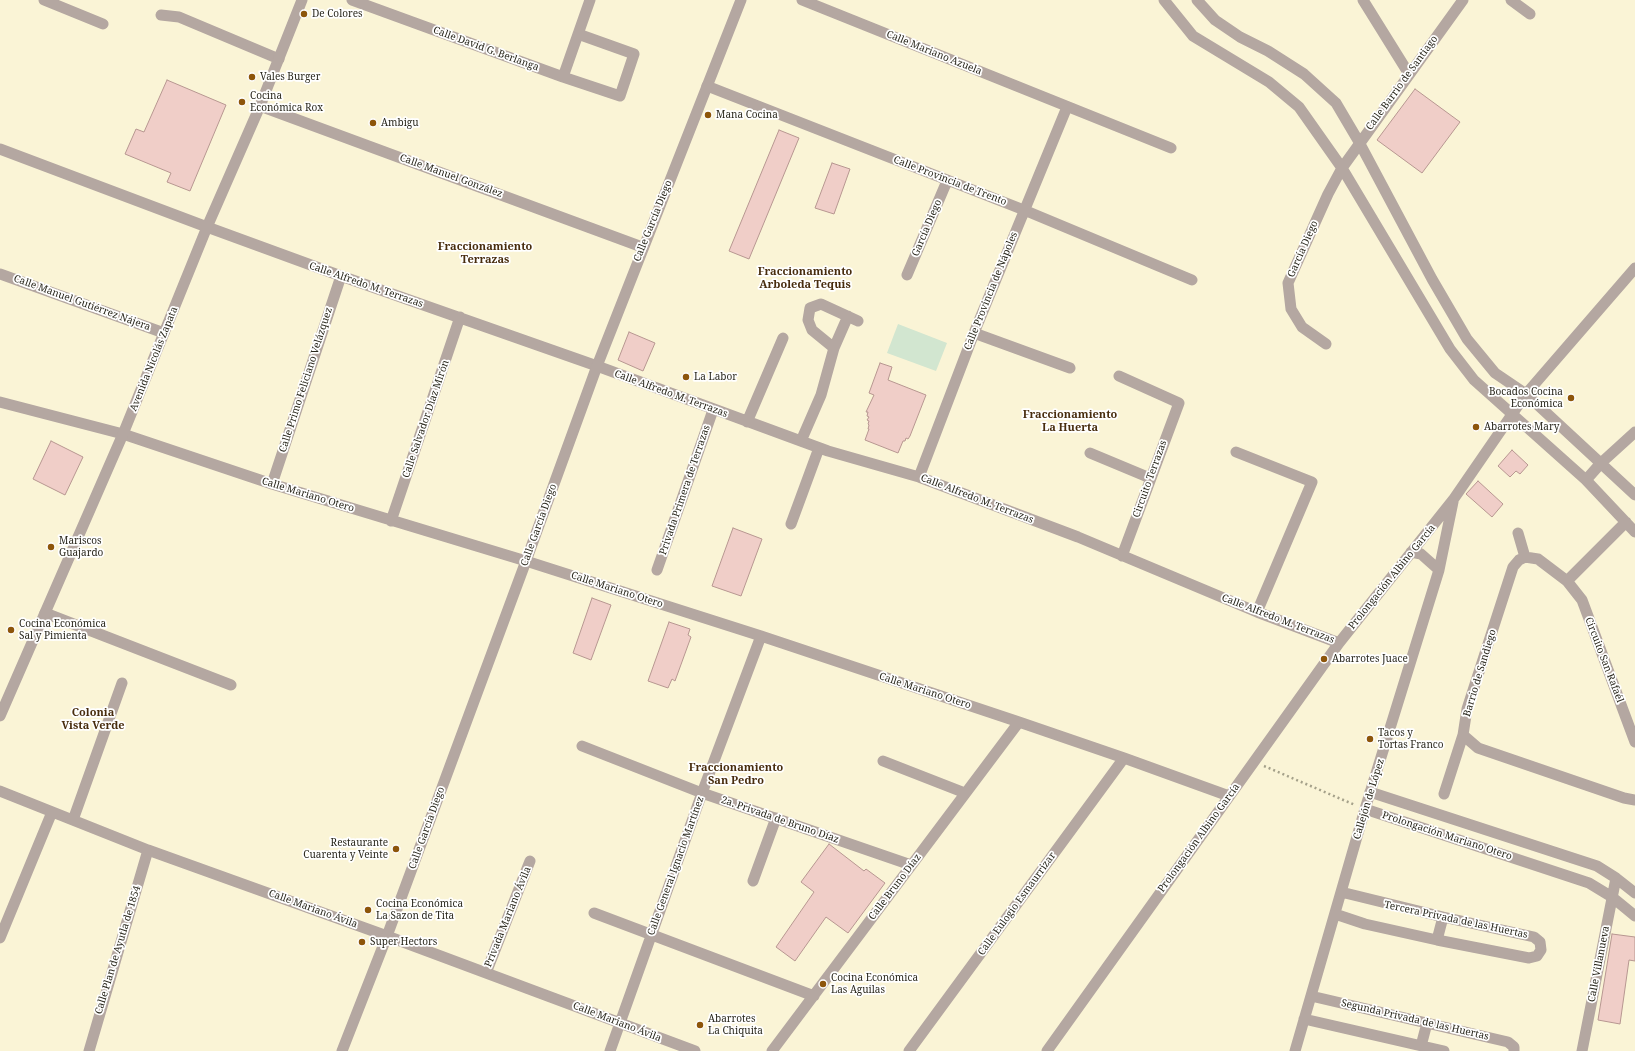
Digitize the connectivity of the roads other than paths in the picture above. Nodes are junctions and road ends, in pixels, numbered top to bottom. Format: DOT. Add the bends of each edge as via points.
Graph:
graph roads {
  1 [pos="44,0"];
  2 [pos="302,0"];
  3 [pos="352,0"];
  4 [pos="590,0"];
  5 [pos="741,0"];
  6 [pos="802,0"];
  7 [pos="1164,0"];
  8 [pos="1197,0"];
  9 [pos="1363,0"];
  10 [pos="1463,0"];
  11 [pos="1511,0"];
  12 [pos="1530,14"];
  13 [pos="161,15"];
  14 [pos="103,24"];
  15 [pos="578,34"];
  16 [pos="279,59"];
  17 [pos="1409,74"];
  18 [pos="563,77"];
  19 [pos="707,86"];
  20 [pos="260,106"];
  21 [pos="1067,107"];
  22 [pos="1359,142"];
  23 [pos="1170,148"];
  24 [pos="0,149"];
  25 [pos="1342,168"];
  26 [pos="947,180"];
  27 [pos="1024,210"];
  28 [pos="207,227"];
  29 [pos="642,247"];
  30 [pos="1635,268"];
  31 [pos="0,274"];
  32 [pos="907,275"];
  33 [pos="341,276"];
  34 [pos="1192,280"];
  35 [pos="848,316"];
  36 [pos="460,317"];
  37 [pos="858,321"];
  38 [pos="164,333"];
  39 [pos="974,333"];
  40 [pos="783,338"];
  41 [pos="1326,344"];
  42 [pos="834,348"];
  43 [pos="596,366"];
  44 [pos="1070,368"];
  45 [pos="1118,376"];
  46 [pos="1526,394"];
  47 [pos="0,402"];
  48 [pos="713,410"];
  49 [pos="1512,413"];
  50 [pos="747,422"];
  51 [pos="1635,432"];
  52 [pos="123,434"];
  53 [pos="802,441"];
  54 [pos="819,448"];
  55 [pos="1236,452"];
  56 [pos="1090,453"];
  57 [pos="1601,463"];
  58 [pos="919,477"];
  59 [pos="1150,478"];
  60 [pos="1586,480"];
  61 [pos="272,484"];
  62 [pos="1635,495"];
  63 [pos="1454,500"];
  64 [pos="391,521"];
  65 [pos="1626,522"];
  66 [pos="791,524"];
  67 [pos="1635,532"];
  68 [pos="1518,533"];
  69 [pos="1411,552"];
  70 [pos="1122,556"];
  71 [pos="1525,557"];
  72 [pos="526,560"];
  73 [pos="657,570"];
  74 [pos="1439,570"];
  75 [pos="1567,581"];
  76 [pos="1257,612"];
  77 [pos="45,613"];
  78 [pos="760,636"];
  79 [pos="1339,643"];
  80 [pos="122,683"];
  81 [pos="231,685"];
  82 [pos="0,716"];
  83 [pos="1019,722"];
  84 [pos="1463,735"];
  85 [pos="1635,742"];
  86 [pos="582,746"];
  87 [pos="1124,758"];
  88 [pos="883,762"];
  89 [pos="0,791"];
  90 [pos="702,792"];
  91 [pos="1370,792"];
  92 [pos="965,793"];
  93 [pos="1444,794"];
  94 [pos="1229,796"];
  95 [pos="1635,800"];
  96 [pos="1365,809"];
  97 [pos="52,812"];
  98 [pos="776,818"];
  99 [pos="73,820"];
  100 [pos="148,850"];
  101 [pos="530,861"];
  102 [pos="911,865"];
  103 [pos="1616,878"];
  104 [pos="753,881"];
  105 [pos="1341,892"];
  106 [pos="1635,893"];
  107 [pos="1612,897"];
  108 [pos="594,913"];
  109 [pos="1335,914"];
  110 [pos="1635,916"];
  111 [pos="1443,917"];
  112 [pos="652,935"];
  113 [pos="387,936"];
  114 [pos="0,938"];
  115 [pos="1437,940"];
  116 [pos="486,973"];
  117 [pos="814,996"];
  118 [pos="1311,996"];
  119 [pos="1304,1019"];
  120 [pos="621,1023"];
  121 [pos="1427,1023"];
  122 [pos="1421,1046"];
  123 [pos="88,1051"];
  124 [pos="342,1051"];
  125 [pos="610,1051"];
  126 [pos="695,1051"];
  127 [pos="772,1051"];
  128 [pos="909,1051"];
  129 [pos="1047,1051"];
  130 [pos="1295,1051"];
  131 [pos="1444,1051"];
  132 [pos="1514,1051"];
  133 [pos="1582,1051"];
  1 -- 14 [label="street"];
  2 -- 16 [label="street, Avenida Nicolás Zapata"];
  3 -- 18 [label="street, Calle David G. Berlanga"];
  4 -- 15 [label="street"];
  5 -- 19 [label="street, Calle García Diego"];
  6 -- 21 [label="street, Calle Mariano Azuela"];
  7 -- 25 [label="street" via="1193,36 1269,82 1299,107"];
  8 -- 22 [label="street" via="1215,20 1304,74 1336,104"];
  9 -- 17 [label="street"];
  10 -- 17 [label="street, Calle Barrio de Santiago"];
  11 -- 12 [label="street"];
  13 -- 16 [label="street" via="179,17"];
  15 -- 18 [label="street"];
  15 -- 18 [label="street, Calle David G. Berlanga" via="634,54 620,96"];
  16 -- 20 [label="street, Avenida Nicolás Zapata"];
  17 -- 22 [label="street, Calle Barrio de Santiago"];
  19 -- 26 [label="street, Calle Provincia de Trento"];
  19 -- 29 [label="street, Calle García Diego"];
  20 -- 28 [label="street, Avenida Nicolás Zapata"];
  20 -- 29 [label="street, Calle Manuel González"];
  21 -- 23 [label="street, Calle Mariano Azuela"];
  21 -- 27 [label="street, Calle Provincia de Nápoles"];
  22 -- 25 [label="street, Calle Barrio de Santiago"];
  22 -- 46 [label="street" via="1467,339 1495,373"];
  24 -- 28 [label="street, Calle Alfredo M. Terrazas"];
  25 -- 41 [label="street, García Diego" via="1288,283 1291,309 1302,328"];
  25 -- 49 [label="street" via="1450,349 1474,380"];
  26 -- 27 [label="street, Calle Provincia de Trento"];
  26 -- 32 [label="street, García Diego"];
  27 -- 34 [label="street, Calle Provincia de Trento"];
  27 -- 39 [label="street, Calle Provincia de Nápoles"];
  28 -- 33 [label="street, Calle Alfredo M. Terrazas"];
  28 -- 38 [label="street, Avenida Nicolás Zapata"];
  29 -- 43 [label="street, Calle García Diego"];
  30 -- 46 [label="street, Prolongación Albino García"];
  31 -- 38 [label="street, Calle Manuel Gutiérrez Nájera"];
  33 -- 36 [label="street, Calle Alfredo M. Terrazas"];
  33 -- 61 [label="street, Calle Primo Feliciano Velázquez"];
  35 -- 37 [label="street"];
  35 -- 42 [label="street"];
  35 -- 42 [label="street" via="821,304 810,308 808,320 812,330"];
  36 -- 43 [label="street, Calle Alfredo M. Terrazas"];
  36 -- 64 [label="street, Calle Salvador Díaz Mirón"];
  38 -- 52 [label="street, Avenida Nicolás Zapata"];
  39 -- 44 [label="street"];
  39 -- 58 [label="street, Calle Provincia de Nápoles"];
  40 -- 50 [label="street"];
  42 -- 53 [label="street" via="821,395"];
  43 -- 48 [label="street, Calle Alfredo M. Terrazas"];
  43 -- 72 [label="street, Calle García Diego"];
  45 -- 59 [label="street, Circuito Terrazas" via="1179,403"];
  46 -- 49 [label="street, Prolongación Albino García"];
  46 -- 57 [label="street"];
  47 -- 52 [label="street, Calle Mariano Otero"];
  48 -- 50 [label="street, Calle Alfredo M. Terrazas"];
  48 -- 73 [label="street, Privada Primera de Terrazas"];
  49 -- 60 [label="street"];
  49 -- 63 [label="street, Prolongación Albino García"];
  50 -- 53 [label="street, Calle Alfredo M. Terrazas"];
  51 -- 57 [label="street"];
  52 -- 61 [label="street, Calle Mariano Otero"];
  52 -- 77 [label="street, Avenida Nicolás Zapata"];
  53 -- 54 [label="street, Calle Alfredo M. Terrazas"];
  54 -- 58 [label="street, Calle Alfredo M. Terrazas"];
  54 -- 66 [label="street"];
  55 -- 76 [label="street" via="1312,482"];
  56 -- 59 [label="street"];
  57 -- 60 [label="street"];
  57 -- 62 [label="street"];
  58 -- 70 [label="street, Calle Alfredo M. Terrazas"];
  59 -- 70 [label="street, Circuito Terrazas"];
  60 -- 65 [label="street"];
  61 -- 64 [label="street, Calle Mariano Otero"];
  63 -- 69 [label="street, Prolongación Albino García"];
  63 -- 74 [label="street, Callejón de López"];
  64 -- 72 [label="street, Calle Mariano Otero"];
  65 -- 67 [label="street"];
  65 -- 75 [label="street"];
  68 -- 71 [label="street"];
  69 -- 74 [label="street" via="1421,554"];
  69 -- 79 [label="street, Prolongación Albino García"];
  70 -- 76 [label="street, Calle Alfredo M. Terrazas"];
  71 -- 75 [label="street" via="1538,559"];
  71 -- 84 [label="street, Barrio de Sandiego" via="1518,560 1514,567 1467,709"];
  72 -- 78 [label="street, Calle Mariano Otero"];
  72 -- 113 [label="street, Calle García Diego"];
  74 -- 91 [label="street, Callejón de López"];
  75 -- 85 [label="street, Circuito San Rafaél" via="1582,600"];
  76 -- 79 [label="street, Calle Alfredo M. Terrazas"];
  77 -- 81 [label="street"];
  77 -- 82 [label="street, Avenida Nicolás Zapata"];
  78 -- 83 [label="street, Calle Mariano Otero"];
  78 -- 90 [label="street, Calle General Ignacio Martínez"];
  79 -- 94 [label="street, Prolongación Albino García"];
  80 -- 99 [label="street"];
  83 -- 87 [label="street, Calle Mariano Otero"];
  83 -- 92 [label="street, Calle Bruno Díaz"];
  84 -- 93 [label="street, Barrio de Sandiego"];
  84 -- 95 [label="street" via="1478,748"];
  86 -- 90 [label="street, 2a. Privada de Bruno Díaz"];
  87 -- 94 [label="street, Calle Mariano Otero"];
  87 -- 128 [label="street, Calle Eulogio Esmaurrizar"];
  88 -- 92 [label="street"];
  89 -- 97 [label="street, Calle Mariano Ávila"];
  90 -- 98 [label="street, 2a. Privada de Bruno Díaz"];
  90 -- 112 [label="street, Calle General Ignacio Martínez"];
  91 -- 96 [label="street, Callejón de López"];
  91 -- 103 [label="street, Prolongación Mariano Otero" via="1597,866"];
  92 -- 102 [label="street, Calle Bruno Díaz"];
  94 -- 129 [label="street, Prolongación Albino García"];
  96 -- 105 [label="street, Callejón de López"];
  96 -- 107 [label="street, Prolongación Mariano Otero" via="1589,883"];
  97 -- 99 [label="street, Calle Mariano Ávila"];
  97 -- 114 [label="street"];
  98 -- 102 [label="street, 2a. Privada de Bruno Díaz"];
  98 -- 104 [label="street"];
  99 -- 100 [label="street, Calle Mariano Ávila"];
  100 -- 113 [label="street, Calle Mariano Ávila"];
  100 -- 123 [label="street, Calle Plan de Ayutla de 1854"];
  101 -- 116 [label="street, Privada Mariano Ávila"];
  102 -- 117 [label="street, Calle Bruno Díaz"];
  103 -- 106 [label="street, Prolongación Mariano Otero"];
  103 -- 107 [label="street, Calle Villanueva"];
  105 -- 109 [label="street, Callejón de López"];
  105 -- 111 [label="street, Tercera Privada de las Huertas"];
  107 -- 110 [label="street, Prolongación Mariano Otero"];
  107 -- 133 [label="street, Calle Villanueva"];
  108 -- 112 [label="street"];
  109 -- 115 [label="street, Tercera Privada de las Huertas" via="1365,924"];
  109 -- 118 [label="street, Callejón de López"];
  111 -- 115 [label="street"];
  111 -- 115 [label="street, Tercera Privada de las Huertas" via="1534,937 1540,942 1541,950 1537,956 1529,958"];
  112 -- 117 [label="street"];
  112 -- 120 [label="street, Calle General Ignacio Martínez"];
  113 -- 116 [label="street, Calle Mariano Ávila"];
  113 -- 124 [label="street, Calle García Diego"];
  116 -- 120 [label="street, Calle Mariano Ávila"];
  117 -- 127 [label="street, Calle Bruno Díaz"];
  118 -- 119 [label="street, Callejón de López"];
  118 -- 121 [label="street, Segunda Privada de las Huertas"];
  119 -- 122 [label="street"];
  119 -- 130 [label="street, Callejón de López"];
  120 -- 125 [label="street, Calle General Ignacio Martínez"];
  120 -- 126 [label="street, Calle Mariano Ávila"];
  121 -- 122 [label="street"];
  121 -- 132 [label="street, Segunda Privada de las Huertas" via="1508,1042"];
  122 -- 131 [label="street"];
}
